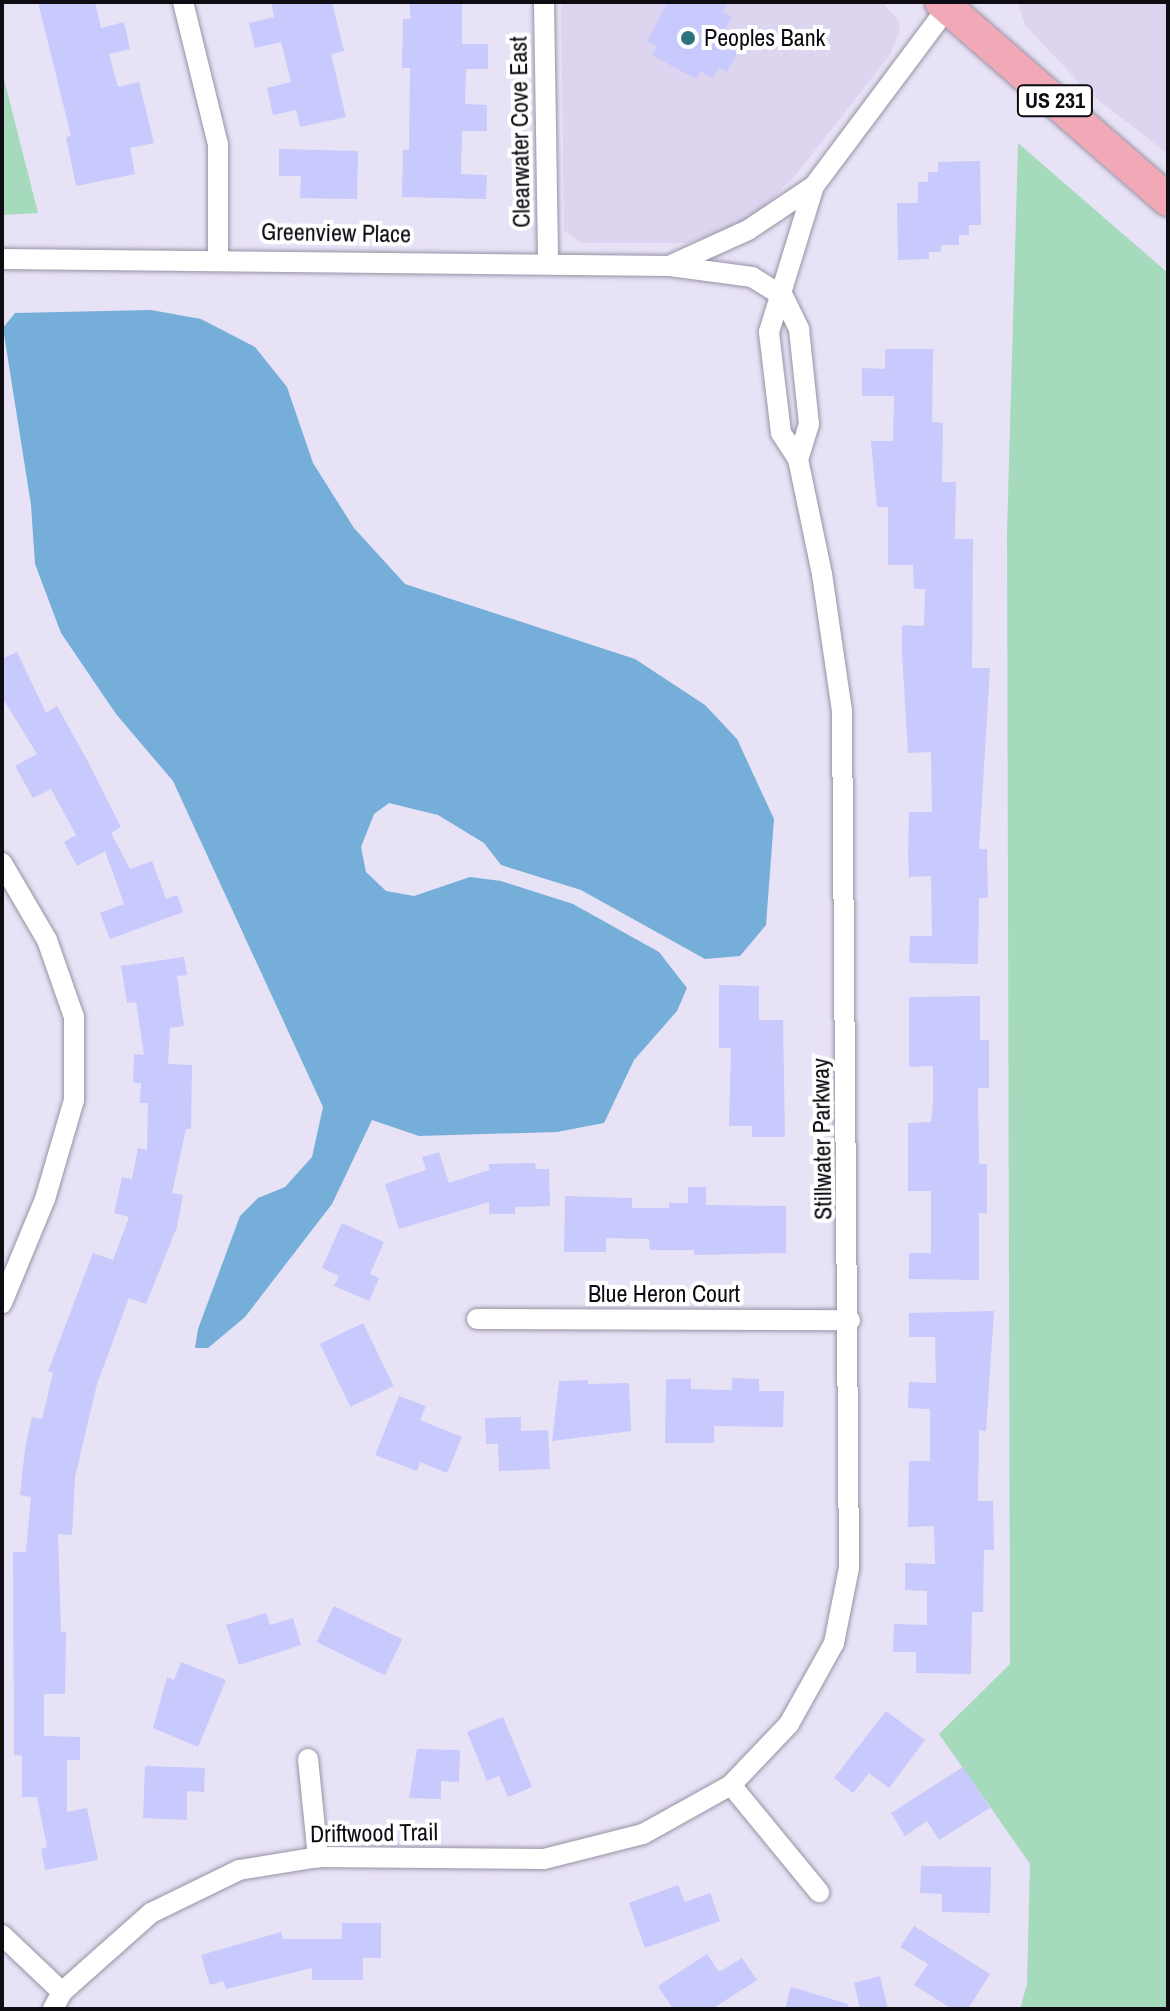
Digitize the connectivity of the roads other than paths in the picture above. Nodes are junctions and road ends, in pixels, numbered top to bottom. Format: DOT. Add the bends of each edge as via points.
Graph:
graph roads {
  1 [pos="183,2"];
  2 [pos="544,2"];
  3 [pos="946,4"];
  4 [pos="814,186"];
  5 [pos="1168,200"];
  6 [pos="218,258"];
  7 [pos="2,259"];
  8 [pos="548,262"];
  9 [pos="670,266"];
  10 [pos="783,296"];
  11 [pos="798,459"];
  12 [pos="2,863"];
  13 [pos="2,1303"];
  14 [pos="477,1319"];
  15 [pos="850,1320"];
  16 [pos="308,1759"];
  17 [pos="731,1785"];
  18 [pos="318,1857"];
  19 [pos="819,1892"];
  20 [pos="2,1935"];
  21 [pos="57,2000"];
  1 -- 6 [label="street" via="218,144"];
  2 -- 8 [label="street, Clearwater Cove East"];
  3 -- 4 [label="street, Stillwater Parkway"];
  3 -- 5 [label="main road, US 231"];
  4 -- 9 [label="street, Greenview Place" via="748,230"];
  4 -- 10 [label="street, Stillwater Parkway"];
  6 -- 7 [label="street, Greenview Place"];
  6 -- 8 [label="street, Greenview Place"];
  8 -- 9 [label="street, Greenview Place"];
  9 -- 10 [label="street, Greenview Place" via="752,277"];
  10 -- 11 [label="street, Stillwater Parkway" via="799,329 809,424"];
  10 -- 11 [label="street, Stillwater Parkway" via="769,332 781,433"];
  11 -- 15 [label="street, Stillwater Parkway" via="842,711"];
  12 -- 13 [label="street" via="47,940 74,1017 74,1100 45,1199"];
  14 -- 15 [label="street, Blue Heron Court"];
  15 -- 17 [label="street, Stillwater Parkway" via="849,1568 834,1643 789,1724"];
  16 -- 18 [label="street"];
  17 -- 18 [label="street, Driftwood Trail" via="643,1834 544,1859"];
  17 -- 19 [label="street"];
  18 -- 21 [label="street, Driftwood Trail" via="239,1870 151,1913"];
  20 -- 21 [label="street"];
}
